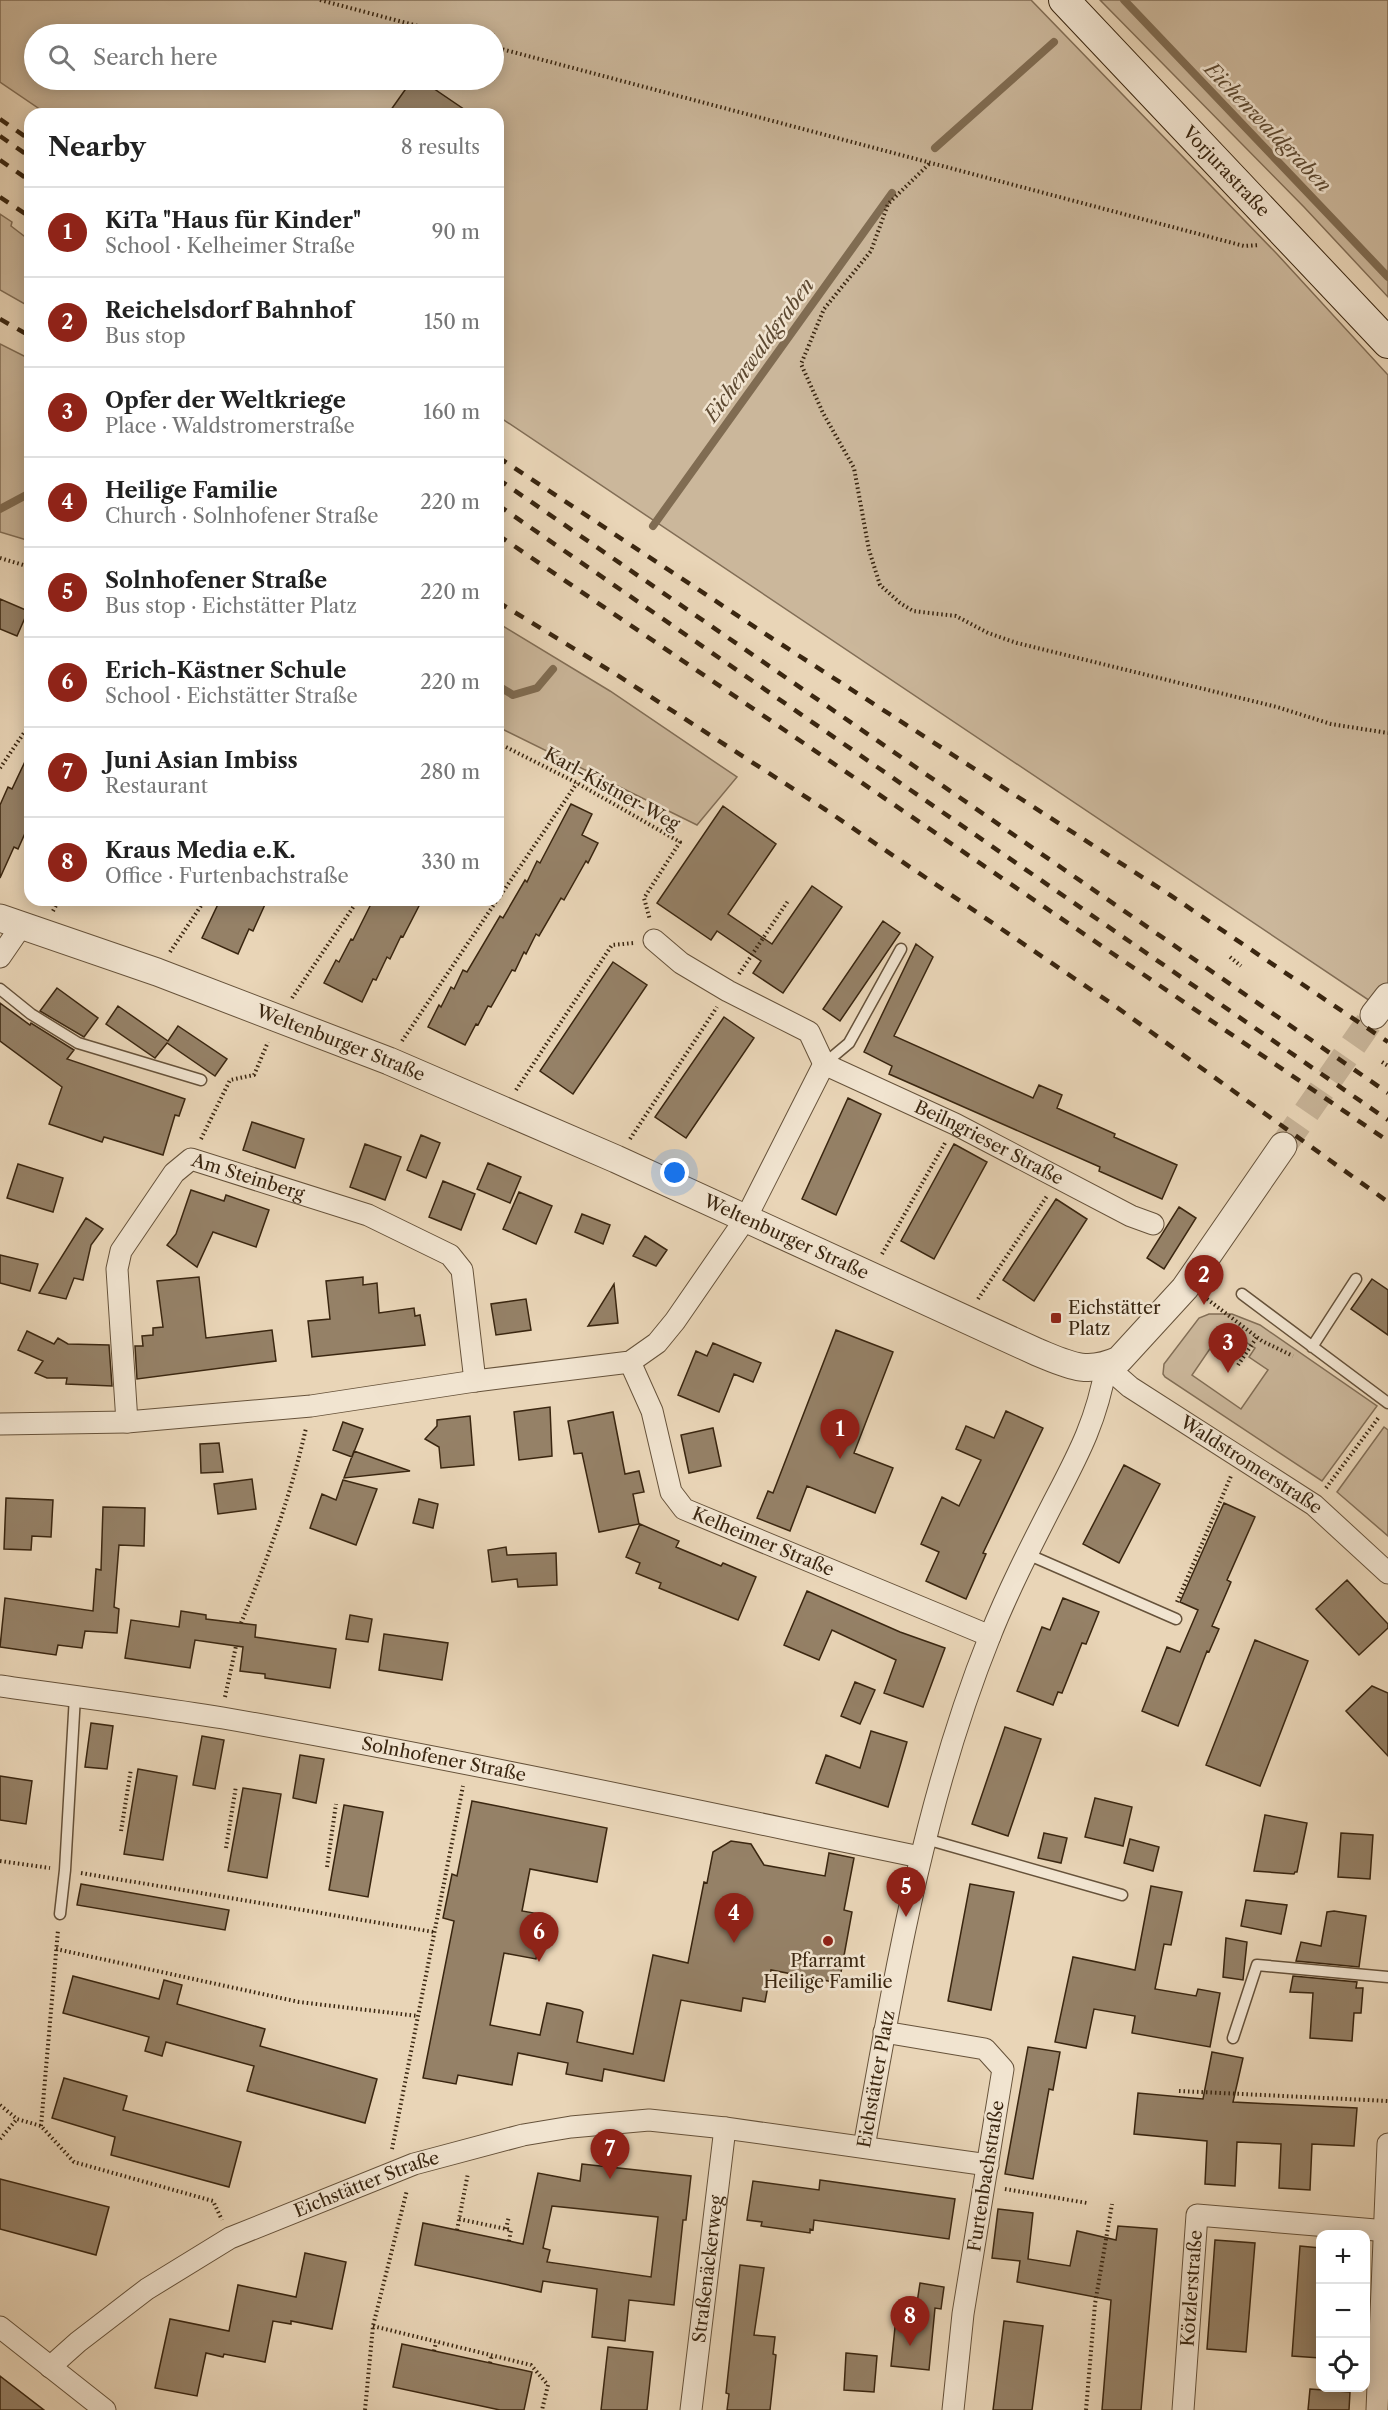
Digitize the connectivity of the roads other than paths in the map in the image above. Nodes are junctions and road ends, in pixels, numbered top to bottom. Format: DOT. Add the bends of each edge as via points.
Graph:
graph roads {
  1 [pos="1064,0"];
  2 [pos="1388,343"];
  3 [pos="11,922"];
  4 [pos="654,940"];
  5 [pos="901,949"];
  6 [pos="0,957"];
  7 [pos="0,989"];
  8 [pos="824,1064"];
  9 [pos="201,1080"];
  10 [pos="1283,1146"];
  11 [pos="746,1218"];
  12 [pos="1153,1224"];
  13 [pos="1356,1280"];
  14 [pos="1242,1294"];
  15 [pos="1312,1347"];
  16 [pos="630,1362"];
  17 [pos="1106,1366"];
  18 [pos="475,1381"];
  19 [pos="1386,1406"];
  20 [pos="127,1422"];
  21 [pos="0,1424"];
  22 [pos="1027,1554"];
  23 [pos="1388,1573"];
  24 [pos="1173,1617"];
  25 [pos="990,1636"];
  26 [pos="0,1686"];
  27 [pos="75,1696"];
  28 [pos="923,1848"];
  29 [pos="1122,1894"];
  30 [pos="60,1914"];
  31 [pos="1388,1977"];
  32 [pos="884,2032"];
  33 [pos="1233,2038"];
  34 [pos="725,2128"];
  35 [pos="1388,2144"];
  36 [pos="864,2147"];
  37 [pos="986,2175"];
  38 [pos="1386,2231"];
  39 [pos="0,2327"];
  40 [pos="50,2367"];
  41 [pos="105,2410"];
  42 [pos="691,2410"];
  43 [pos="953,2410"];
  44 [pos="1183,2410"];
  45 [pos="1377,2410"];
  1 -- 2 [label="main road, Vorjurastraße"];
  3 -- 6 [label="street"];
  3 -- 11 [label="street, Weltenburger Straße" via="389,1061"];
  4 -- 8 [label="street" via="681,963 808,1032"];
  5 -- 8 [label="lane" via="849,1043"];
  7 -- 9 [label="lane" via="78,1044"];
  8 -- 11 [label="street"];
  8 -- 12 [label="street, Beilngrieser Straße" via="956,1124"];
  10 -- 17 [label="street" via="1185,1288 1131,1350"];
  11 -- 16 [label="street" via="675,1321 657,1343"];
  11 -- 17 [label="street, Weltenburger Straße" via="1072,1366"];
  13 -- 15 [label="lane"];
  14 -- 15 [label="lane"];
  15 -- 19 [label="lane"];
  16 -- 18 [label="street"];
  16 -- 25 [label="street, Kelheimer Straße" via="652,1411 671,1492 684,1509"];
  17 -- 22 [label="street, Eichstätter Platz" via="1089,1433"];
  17 -- 23 [label="street, Waldstromerstraße" via="1140,1394 1314,1505"];
  18 -- 20 [label="street" via="310,1406"];
  18 -- 20 [label="street, Am Steinberg" via="462,1270 450,1255 368,1215 191,1159 174,1173 121,1251 117,1269"];
  20 -- 21 [label="street"];
  22 -- 24 [label="lane"];
  22 -- 25 [label="street, Eichstätter Platz"];
  25 -- 28 [label="street, Eichstätter Platz" via="952,1742"];
  26 -- 27 [label="street, Solnhofener Straße"];
  27 -- 28 [label="street, Solnhofener Straße" via="221,1718"];
  27 -- 30 [label="lane"];
  28 -- 29 [label="lane"];
  28 -- 32 [label="street, Eichstätter Platz"];
  31 -- 33 [label="lane" via="1257,1965"];
  32 -- 36 [label="street, Eichstätter Platz"];
  32 -- 37 [label="street, Furtenbachstraße" via="985,2049 1003,2069"];
  34 -- 36 [label="street, Eichstätter Platz"];
  34 -- 40 [label="street, Eichstätter Straße" via="649,2120 571,2127 523,2135 414,2164 230,2238 147,2289"];
  34 -- 42 [label="street, Straßenäckerweg"];
  35 -- 38 [label="street"];
  36 -- 37 [label="street"];
  37 -- 43 [label="street, Furtenbachstraße" via="963,2314"];
  38 -- 44 [label="street, Kötzlerstraße" via="1197,2215"];
  38 -- 45 [label="street"];
  39 -- 40 [label="street"];
  40 -- 41 [label="street"];
}
